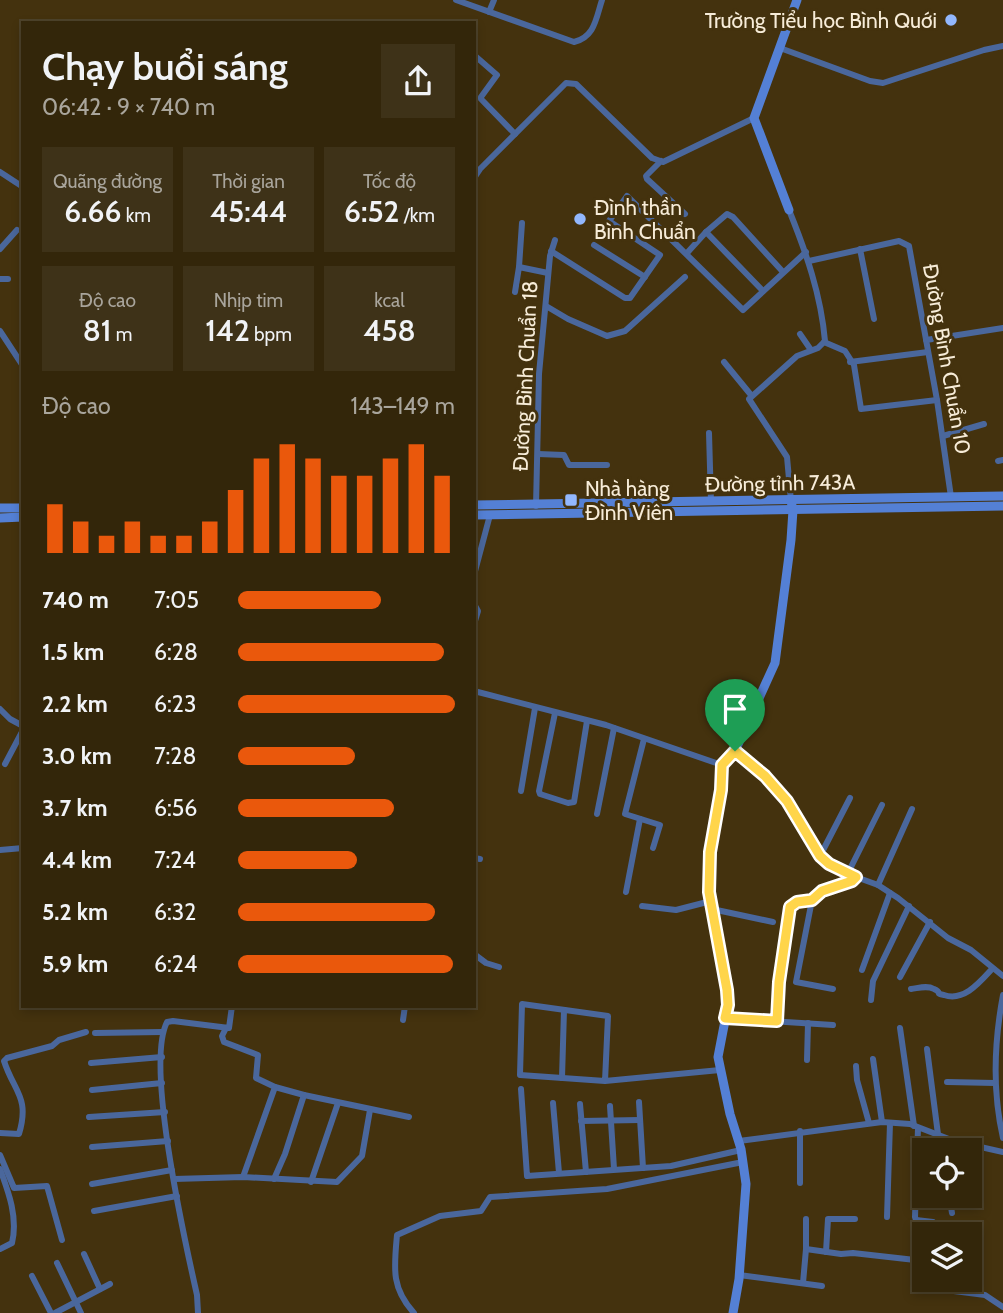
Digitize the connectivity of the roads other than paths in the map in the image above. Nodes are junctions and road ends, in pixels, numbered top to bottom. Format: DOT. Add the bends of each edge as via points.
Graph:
graph roads {
  1 [pos="456,0"];
  2 [pos="494,0"];
  3 [pos="602,0"];
  4 [pos="797,0"];
  5 [pos="489,12"];
  6 [pos="1003,46"];
  7 [pos="780,48"];
  8 [pos="476,57"];
  9 [pos="754,118"];
  10 [pos="515,134"];
  11 [pos="662,161"];
  12 [pos="0,172"];
  13 [pos="476,175"];
  14 [pos="21,186"];
  15 [pos="789,210"];
  16 [pos="685,214"];
  17 [pos="522,223"];
  18 [pos="17,230"];
  19 [pos="706,232"];
  20 [pos="555,240"];
  21 [pos="594,245"];
  22 [pos="0,249"];
  23 [pos="860,249"];
  24 [pos="551,251"];
  25 [pos="806,252"];
  26 [pos="687,253"];
  27 [pos="809,261"];
  28 [pos="519,267"];
  29 [pos="783,272"];
  30 [pos="548,273"];
  31 [pos="645,277"];
  32 [pos="685,277"];
  33 [pos="763,291"];
  34 [pos="515,292"];
  35 [pos="546,306"];
  36 [pos="874,319"];
  37 [pos="1003,328"];
  38 [pos="0,331"];
  39 [pos="800,334"];
  40 [pos="926,341"];
  41 [pos="824,342"];
  42 [pos="811,350"];
  43 [pos="928,352"];
  44 [pos="724,362"];
  45 [pos="850,362"];
  46 [pos="21,363"];
  47 [pos="751,395"];
  48 [pos="937,400"];
  49 [pos="984,424"];
  50 [pos="709,433"];
  51 [pos="943,436"];
  52 [pos="538,454"];
  53 [pos="607,465"];
  54 [pos="1003,496"];
  55 [pos="951,497"];
  56 [pos="711,502"];
  57 [pos="934,502"];
  58 [pos="536,504"];
  59 [pos="476,505"];
  60 [pos="792,505"];
  61 [pos="1003,506"];
  62 [pos="0,508"];
  63 [pos="21,508"];
  64 [pos="476,515"];
  65 [pos="490,515"];
  66 [pos="533,515"];
  67 [pos="21,517"];
  68 [pos="0,518"];
  69 [pos="476,568"];
  70 [pos="476,692"];
  71 [pos="535,708"];
  72 [pos="0,709"];
  73 [pos="555,713"];
  74 [pos="587,721"];
  75 [pos="21,727"];
  76 [pos="614,728"];
  77 [pos="21,732"];
  78 [pos="644,738"];
  79 [pos="735,751"];
  80 [pos="5,764"];
  81 [pos="722,765"];
  82 [pos="521,791"];
  83 [pos="850,798"];
  84 [pos="882,804"];
  85 [pos="912,809"];
  86 [pos="597,814"];
  87 [pos="640,819"];
  88 [pos="21,848"];
  89 [pos="653,848"];
  90 [pos="0,850"];
  91 [pos="820,856"];
  92 [pos="848,873"];
  93 [pos="856,877"];
  94 [pos="878,885"];
  95 [pos="626,892"];
  96 [pos="890,893"];
  97 [pos="812,900"];
  98 [pos="711,905"];
  99 [pos="642,906"];
  100 [pos="909,906"];
  101 [pos="773,922"];
  102 [pos="929,922"];
  103 [pos="476,956"];
  104 [pos="499,967"];
  105 [pos="992,969"];
  106 [pos="862,970"];
  107 [pos="900,976"];
  108 [pos="1003,976"];
  109 [pos="833,989"];
  110 [pos="911,989"];
  111 [pos="1003,995"];
  112 [pos="871,1000"];
  113 [pos="232,1008"];
  114 [pos="405,1008"];
  115 [pos="564,1010"];
  116 [pos="725,1018"];
  117 [pos="403,1020"];
  118 [pos="777,1021"];
  119 [pos="808,1023"];
  120 [pos="833,1025"];
  121 [pos="226,1028"];
  122 [pos="900,1028"];
  123 [pos="86,1032"];
  124 [pos="162,1032"];
  125 [pos="95,1033"];
  126 [pos="1000,1042"];
  127 [pos="927,1049"];
  128 [pos="162,1057"];
  129 [pos="873,1059"];
  130 [pos="807,1060"];
  131 [pos="91,1063"];
  132 [pos="856,1066"];
  133 [pos="720,1070"];
  134 [pos="562,1078"];
  135 [pos="606,1081"];
  136 [pos="947,1082"];
  137 [pos="162,1083"];
  138 [pos="995,1083"];
  139 [pos="275,1087"];
  140 [pos="521,1089"];
  141 [pos="92,1090"];
  142 [pos="304,1095"];
  143 [pos="639,1102"];
  144 [pos="338,1103"];
  145 [pos="553,1103"];
  146 [pos="580,1104"];
  147 [pos="610,1106"];
  148 [pos="370,1110"];
  149 [pos="165,1112"];
  150 [pos="89,1117"];
  151 [pos="409,1117"];
  152 [pos="640,1120"];
  153 [pos="581,1121"];
  154 [pos="611,1121"];
  155 [pos="882,1122"];
  156 [pos="869,1123"];
  157 [pos="890,1123"];
  158 [pos="916,1127"];
  159 [pos="800,1131"];
  160 [pos="0,1133"];
  161 [pos="937,1135"];
  162 [pos="938,1138"];
  163 [pos="1003,1138"];
  164 [pos="169,1142"];
  165 [pos="740,1146"];
  166 [pos="92,1147"];
  167 [pos="1003,1152"];
  168 [pos="0,1155"];
  169 [pos="743,1163"];
  170 [pos="643,1168"];
  171 [pos="0,1169"];
  172 [pos="172,1170"];
  173 [pos="614,1170"];
  174 [pos="586,1172"];
  175 [pos="559,1174"];
  176 [pos="243,1177"];
  177 [pos="174,1179"];
  178 [pos="274,1179"];
  179 [pos="311,1182"];
  180 [pos="800,1183"];
  181 [pos="92,1184"];
  182 [pos="177,1196"];
  183 [pos="951,1208"];
  184 [pos="94,1211"];
  185 [pos="952,1213"];
  186 [pos="887,1217"];
  187 [pos="806,1219"];
  188 [pos="855,1219"];
  189 [pos="933,1222"];
  190 [pos="62,1240"];
  191 [pos="0,1249"];
  192 [pos="806,1249"];
  193 [pos="826,1252"];
  194 [pos="84,1254"];
  195 [pos="912,1260"];
  196 [pos="57,1263"];
  197 [pos="739,1275"];
  198 [pos="32,1276"];
  199 [pos="803,1283"];
  200 [pos="110,1284"];
  201 [pos="822,1286"];
  202 [pos="100,1289"];
  203 [pos="962,1292"];
  204 [pos="76,1302"];
  205 [pos="1003,1307"];
  206 [pos="53,1313"];
  207 [pos="81,1313"];
  208 [pos="198,1313"];
  209 [pos="414,1313"];
  210 [pos="733,1313"];
  211 [pos="999,1313"];
  1 -- 5 [label="street"];
  2 -- 5 [label="street"];
  3 -- 5 [label="street" via="590,34 574,42"];
  4 -- 7 [label="street"];
  6 -- 7 [label="street" via="883,83"];
  7 -- 9 [label="street"];
  8 -- 10 [label="street" via="497,75 481,99"];
  9 -- 11 [label="street"];
  9 -- 15 [label="street"];
  10 -- 11 [label="street" via="562,85 570,83 582,89 652,158"];
  10 -- 13 [label="street"];
  11 -- 16 [label="street" via="647,179"];
  12 -- 14 [label="street"];
  15 -- 25 [label="street"];
  17 -- 28 [label="street"];
  18 -- 22 [label="street"];
  19 -- 26 [label="street"];
  19 -- 29 [label="street" via="727,214 733,217"];
  19 -- 33 [label="street"];
  20 -- 24 [label="street, Đường Bình Chuẩn 18"];
  21 -- 31 [label="street"];
  23 -- 27 [label="street, Đường Bình Chuẩn 10"];
  23 -- 36 [label="street"];
  23 -- 40 [label="street, Đường Bình Chuẩn 10" via="899,241 909,246"];
  24 -- 30 [label="street, Đường Bình Chuẩn 18"];
  24 -- 31 [label="street" via="625,298 630,298"];
  25 -- 27 [label="street"];
  25 -- 29 [label="street"];
  26 -- 31 [label="street" via="627,195 609,221 660,255"];
  26 -- 33 [label="street" via="743,310"];
  27 -- 41 [label="street"];
  28 -- 30 [label="street"];
  28 -- 34 [label="street"];
  29 -- 33 [label="street"];
  30 -- 35 [label="street, Đường Bình Chuẩn 18"];
  32 -- 35 [label="street" via="625,331 614,335 607,336"];
  35 -- 52 [label="street, Đường Bình Chuẩn 18"];
  37 -- 40 [label="street"];
  38 -- 46 [label="street"];
  39 -- 42 [label="street"];
  40 -- 43 [label="street, Đường Bình Chuẩn 10"];
  41 -- 42 [label="street"];
  41 -- 45 [label="street" via="845,351"];
  42 -- 47 [label="street" via="797,356"];
  43 -- 45 [label="street"];
  43 -- 48 [label="street, Đường Bình Chuẩn 10"];
  44 -- 47 [label="street"];
  45 -- 48 [label="street" via="861,409"];
  47 -- 60 [label="street" via="750,403 787,457"];
  48 -- 51 [label="street, Đường Bình Chuẩn 10"];
  49 -- 51 [label="street"];
  50 -- 56 [label="street"];
  51 -- 55 [label="street, Đường Bình Chuẩn 10"];
  52 -- 53 [label="street" via="564,455 569,465"];
  52 -- 58 [label="street, Đường Bình Chuẩn 18"];
  54 -- 55 [label="street, Đường tỉnh 743A"];
  55 -- 57 [label="street, Đường tỉnh 743A"];
  56 -- 58 [label="street, Đường tỉnh 743A"];
  56 -- 60 [label="street, Đường tỉnh 743A"];
  57 -- 60 [label="street, Đường tỉnh 743A"];
  57 -- 61 [label="street, Đường tỉnh 743A"];
  58 -- 59 [label="street, Đường tỉnh 743A"];
  58 -- 66 [label="street, Đường Bình Chuẩn 18"];
  60 -- 66 [label="street, Đường tỉnh 743A"];
  60 -- 79 [label="street" via="775,663"];
  62 -- 63 [label="street"];
  64 -- 65 [label="street, Đường tỉnh 743A"];
  65 -- 66 [label="street, Đường tỉnh 743A"];
  65 -- 69 [label="street"];
  67 -- 68 [label="street"];
  70 -- 71 [label="street"];
  71 -- 73 [label="street"];
  71 -- 82 [label="street"];
  72 -- 75 [label="street"];
  73 -- 74 [label="street"];
  73 -- 74 [label="street" via="539,791 568,803 574,802"];
  74 -- 76 [label="street"];
  76 -- 78 [label="street"];
  76 -- 86 [label="street"];
  77 -- 80 [label="street"];
  78 -- 81 [label="street"];
  78 -- 87 [label="street" via="625,814"];
  79 -- 81 [label="street"];
  79 -- 91 [label="street" via="787,801"];
  81 -- 98 [label="street" via="710,852"];
  83 -- 91 [label="street"];
  84 -- 92 [label="street"];
  85 -- 94 [label="street"];
  87 -- 89 [label="street" via="660,825"];
  87 -- 95 [label="street"];
  88 -- 90 [label="street"];
  91 -- 92 [label="street"];
  92 -- 93 [label="street"];
  93 -- 94 [label="street"];
  93 -- 97 [label="street"];
  94 -- 96 [label="street"];
  96 -- 100 [label="street"];
  96 -- 106 [label="street"];
  97 -- 109 [label="street" via="796,982"];
  97 -- 118 [label="street" via="790,907"];
  98 -- 99 [label="street" via="676,910"];
  98 -- 101 [label="street"];
  98 -- 116 [label="street" via="727,990"];
  100 -- 102 [label="street"];
  100 -- 112 [label="street" via="873,981"];
  102 -- 105 [label="street"];
  102 -- 107 [label="street"];
  103 -- 104 [label="street"];
  105 -- 108 [label="street"];
  105 -- 110 [label="street" via="975,987 957,996 933,988"];
  111 -- 126 [label="street"];
  113 -- 121 [label="street"];
  114 -- 117 [label="street"];
  115 -- 134 [label="street"];
  115 -- 134 [label="street" via="522,1004 520,1075"];
  115 -- 135 [label="street" via="608,1016"];
  116 -- 118 [label="street"];
  116 -- 133 [label="street"];
  118 -- 119 [label="street"];
  119 -- 120 [label="street"];
  119 -- 130 [label="street"];
  121 -- 124 [label="street" via="173,1021 167,1022"];
  121 -- 139 [label="street" via="224,1042 258,1055 256,1079"];
  122 -- 158 [label="street"];
  123 -- 160 [label="street" via="4,1061 23,1102 23,1115 19,1134"];
  124 -- 125 [label="street"];
  124 -- 128 [label="street"];
  126 -- 138 [label="street"];
  127 -- 161 [label="street"];
  128 -- 131 [label="street"];
  128 -- 137 [label="street"];
  129 -- 155 [label="street"];
  132 -- 156 [label="street"];
  133 -- 135 [label="street"];
  133 -- 165 [label="street"];
  134 -- 135 [label="street"];
  136 -- 138 [label="street"];
  137 -- 141 [label="street"];
  137 -- 149 [label="street"];
  138 -- 163 [label="street"];
  139 -- 142 [label="street"];
  139 -- 176 [label="street"];
  140 -- 175 [label="street" via="527,1176"];
  142 -- 144 [label="street"];
  142 -- 178 [label="street"];
  143 -- 152 [label="street"];
  144 -- 148 [label="street"];
  144 -- 179 [label="street"];
  145 -- 175 [label="street"];
  146 -- 153 [label="street"];
  147 -- 154 [label="street"];
  148 -- 151 [label="street"];
  148 -- 179 [label="street" via="362,1156 337,1182"];
  149 -- 150 [label="street"];
  149 -- 164 [label="street"];
  152 -- 154 [label="street"];
  152 -- 170 [label="street"];
  153 -- 154 [label="street"];
  153 -- 174 [label="street"];
  154 -- 173 [label="street"];
  155 -- 156 [label="street"];
  155 -- 157 [label="street"];
  156 -- 159 [label="street"];
  157 -- 158 [label="street"];
  157 -- 186 [label="street"];
  158 -- 161 [label="street"];
  158 -- 189 [label="street" via="915,1217"];
  159 -- 165 [label="street"];
  159 -- 180 [label="street"];
  161 -- 162 [label="street"];
  161 -- 167 [label="street"];
  164 -- 166 [label="street"];
  164 -- 172 [label="street"];
  165 -- 169 [label="street"];
  165 -- 170 [label="street" via="671,1166"];
  168 -- 190 [label="street" via="14,1188 47,1186"];
  169 -- 197 [label="street" via="746,1200"];
  169 -- 209 [label="street" via="607,1189 490,1197 481,1211 440,1216 414,1226 397,1235 393,1269 401,1298"];
  170 -- 173 [label="street"];
  171 -- 191 [label="street" via="15,1220 12,1243"];
  172 -- 177 [label="street"];
  172 -- 181 [label="street"];
  173 -- 174 [label="street"];
  174 -- 175 [label="street"];
  176 -- 177 [label="street"];
  176 -- 178 [label="street"];
  177 -- 182 [label="street"];
  178 -- 179 [label="street"];
  182 -- 184 [label="street"];
  182 -- 208 [label="street"];
  183 -- 185 [label="street"];
  187 -- 192 [label="street"];
  188 -- 193 [label="street" via="828,1219"];
  192 -- 193 [label="street"];
  192 -- 199 [label="street"];
  193 -- 195 [label="street"];
  194 -- 202 [label="street"];
  196 -- 204 [label="street"];
  197 -- 199 [label="street"];
  197 -- 210 [label="street"];
  198 -- 206 [label="street"];
  199 -- 201 [label="street"];
  200 -- 202 [label="street"];
  202 -- 204 [label="street"];
  203 -- 205 [label="street" via="985,1295"];
  204 -- 206 [label="street"];
  204 -- 207 [label="street"];
  205 -- 211 [label="street"];
}
